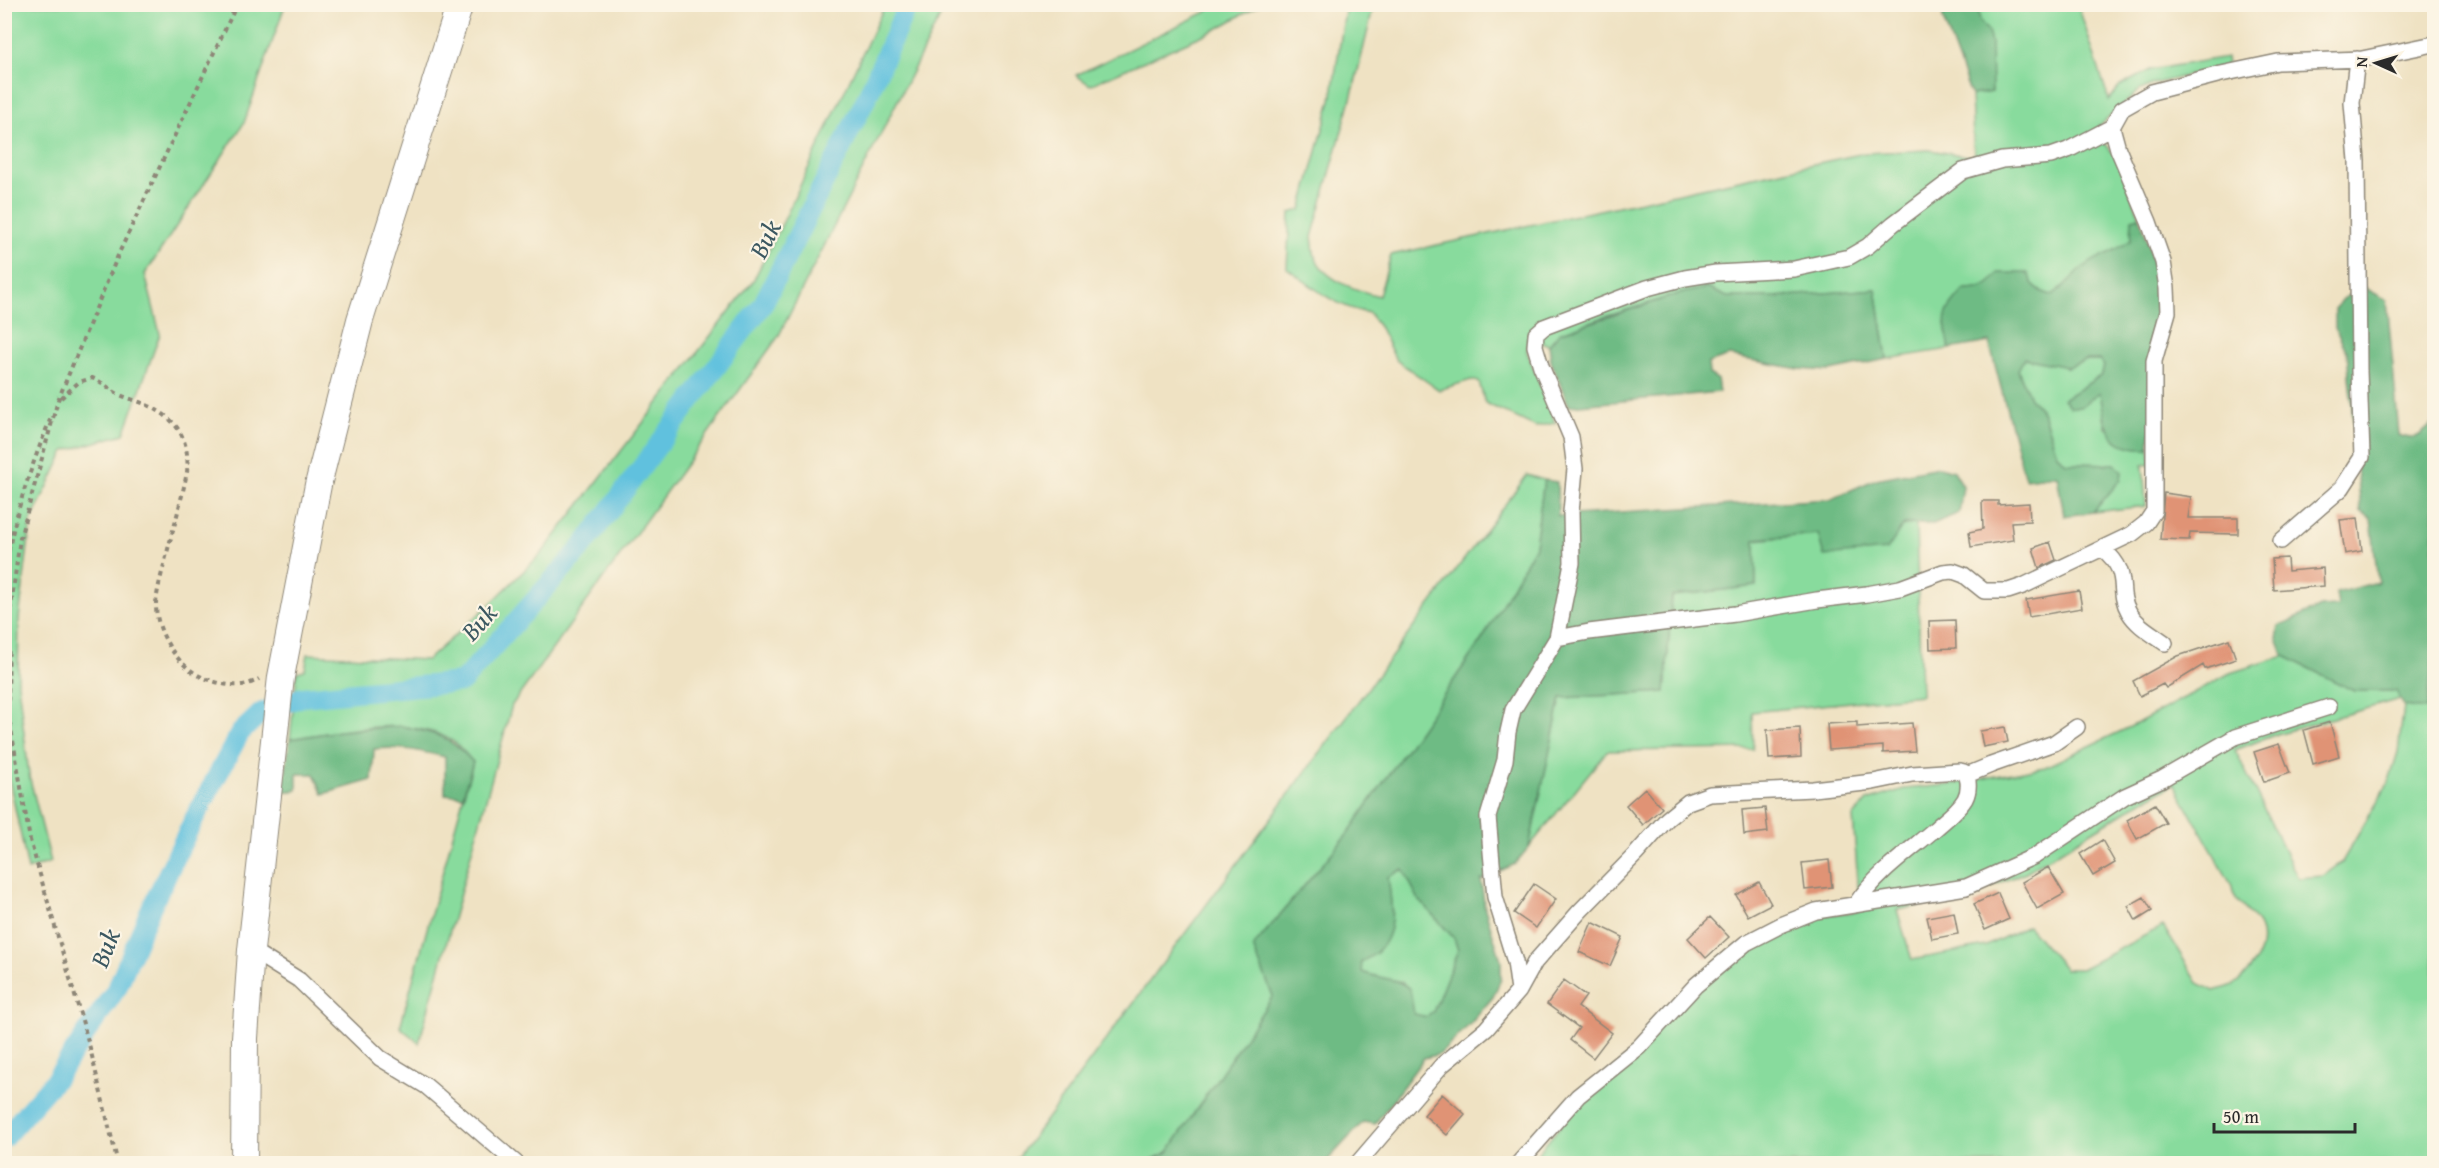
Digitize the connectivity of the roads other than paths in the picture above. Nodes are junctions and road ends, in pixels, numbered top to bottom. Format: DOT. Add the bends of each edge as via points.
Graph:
graph roads {
  1 [pos="460,4"];
  2 [pos="2434,44"];
  3 [pos="2357,59"];
  4 [pos="2112,127"];
  5 [pos="2281,541"];
  6 [pos="2103,549"];
  7 [pos="1557,638"];
  8 [pos="2165,643"];
  9 [pos="2329,707"];
  10 [pos="2077,727"];
  11 [pos="1967,775"];
  12 [pos="1857,904"];
  13 [pos="251,950"];
  14 [pos="1519,991"];
  15 [pos="244,1164"];
  16 [pos="517,1164"];
  17 [pos="1357,1164"];
  18 [pos="1518,1164"];
  1 -- 13 [label="main road" via="360,320 318,485 282,671"];
  2 -- 3 [label="street"];
  3 -- 4 [label="street" via="2278,62 2152,92 2122,109"];
  3 -- 5 [label="street" via="2352,103 2357,161 2362,457 2342,488"];
  4 -- 6 [label="street" via="2163,262 2168,312 2154,361 2154,511 2132,534"];
  4 -- 7 [label="street" via="2051,156 2002,160 1963,171 1849,257 1794,269 1685,278 1647,288 1544,327 1536,334 1541,366 1571,437 1575,469 1572,563"];
  6 -- 7 [label="street" via="2008,591 1984,591 1964,575 1943,572 1900,588 1868,594"];
  6 -- 8 [label="street" via="2121,571 2128,611"];
  7 -- 14 [label="street" via="1513,710 1505,760 1488,817 1495,897 1515,962"];
  9 -- 12 [label="street" via="2235,737 2125,796 2035,856 1966,887"];
  10 -- 11 [label="street" via="2054,743"];
  11 -- 12 [label="street" via="1966,798 1879,877"];
  11 -- 14 [label="street" via="1960,771 1912,774 1813,789 1710,794 1688,802 1580,911 1535,962"];
  12 -- 18 [label="street" via="1816,911 1781,925 1746,943 1721,962 1640,1047 1578,1096"];
  13 -- 15 [label="main road" via="245,1038"];
  13 -- 16 [label="street" via="299,980 380,1058 426,1086"];
  14 -- 17 [label="street" via="1486,1029 1442,1065"];
}
